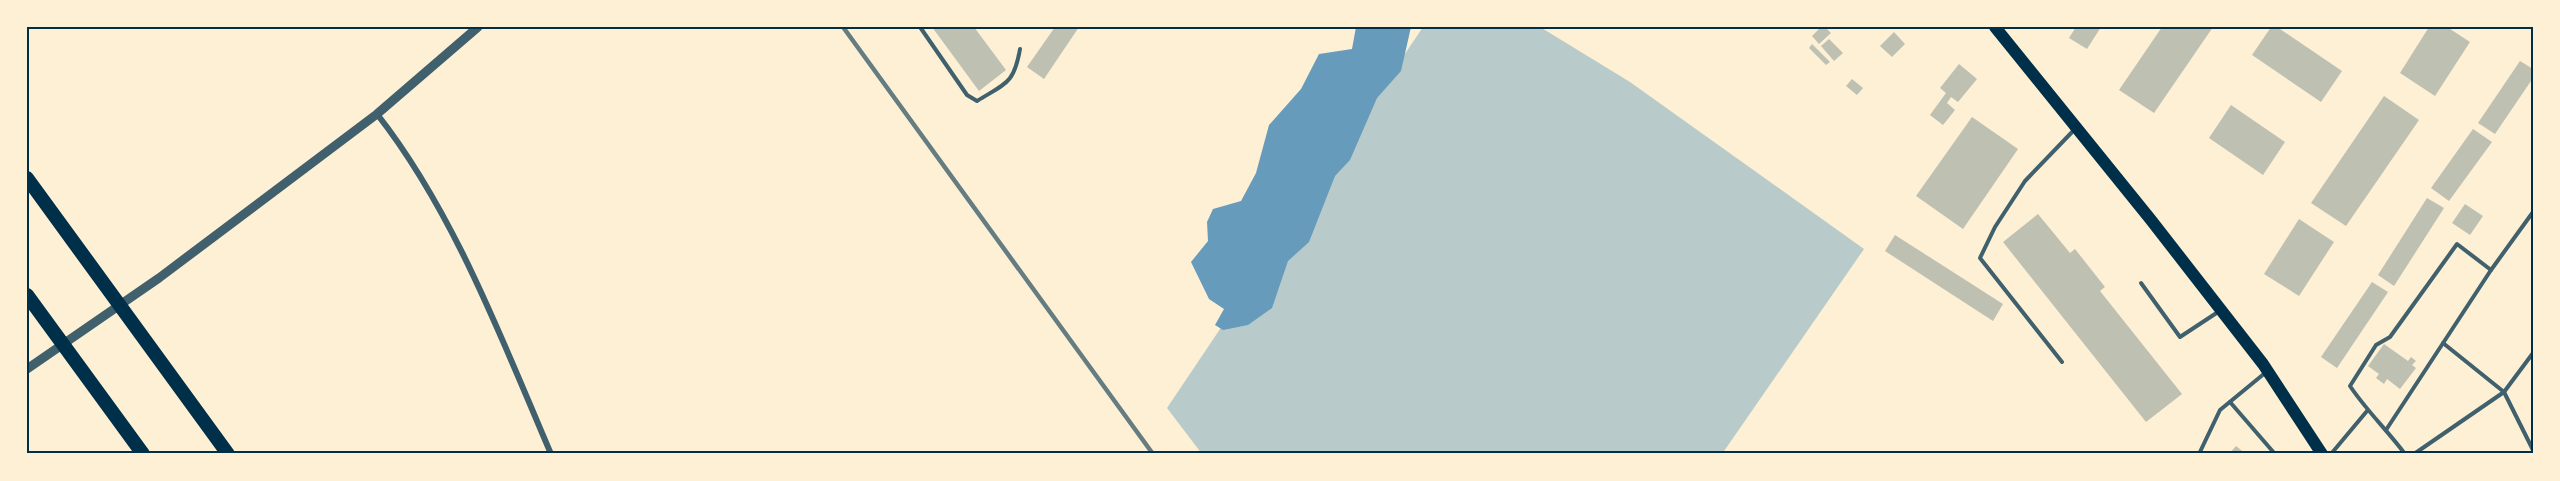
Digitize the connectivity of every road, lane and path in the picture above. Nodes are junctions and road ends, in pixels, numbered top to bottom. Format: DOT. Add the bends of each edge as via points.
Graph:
graph roads {
  1 [pos="478,27"];
  2 [pos="920,27"];
  3 [pos="1995,27"];
  4 [pos="1020,49"];
  5 [pos="377,114"];
  6 [pos="2076,128"];
  7 [pos="27,178"];
  8 [pos="2533,212"];
  9 [pos="2492,270"];
  10 [pos="2140,283"];
  11 [pos="27,295"];
  12 [pos="2221,310"];
  13 [pos="2443,343"];
  14 [pos="2533,353"];
  15 [pos="2062,362"];
  16 [pos="27,369"];
  17 [pos="2268,370"];
  18 [pos="2504,392"];
  19 [pos="2230,402"];
  20 [pos="2367,411"];
  21 [pos="2386,430"];
  22 [pos="2533,450"];
  23 [pos="142,454"];
  24 [pos="228,454"];
  25 [pos="551,454"];
  26 [pos="2199,454"];
  27 [pos="2275,454"];
  28 [pos="2322,454"];
  29 [pos="2331,454"];
  30 [pos="2404,454"];
  31 [pos="2414,454"];
  1 -- 5 [label="street"];
  2 -- 4 [label="lane" via="967,95 977,100 1011,79"];
  3 -- 6 [label="main road"];
  5 -- 16 [label="street" via="159,278"];
  5 -- 25 [label="street" via="411,160 448,228"];
  6 -- 12 [label="main road"];
  6 -- 15 [label="lane" via="2025,181 1980,258"];
  7 -- 24 [label="highway"];
  8 -- 9 [label="lane"];
  9 -- 13 [label="lane"];
  9 -- 20 [label="lane" via="2457,244 2390,337 2376,345 2350,386"];
  10 -- 12 [label="lane" via="2180,337"];
  11 -- 23 [label="highway"];
  12 -- 17 [label="main road"];
  13 -- 18 [label="lane"];
  13 -- 21 [label="lane"];
  14 -- 18 [label="lane"];
  17 -- 19 [label="lane"];
  17 -- 28 [label="main road"];
  18 -- 22 [label="lane"];
  18 -- 31 [label="lane"];
  19 -- 26 [label="lane" via="2220,410"];
  19 -- 27 [label="lane"];
  20 -- 21 [label="lane"];
  20 -- 29 [label="lane"];
  21 -- 30 [label="lane"];
}
